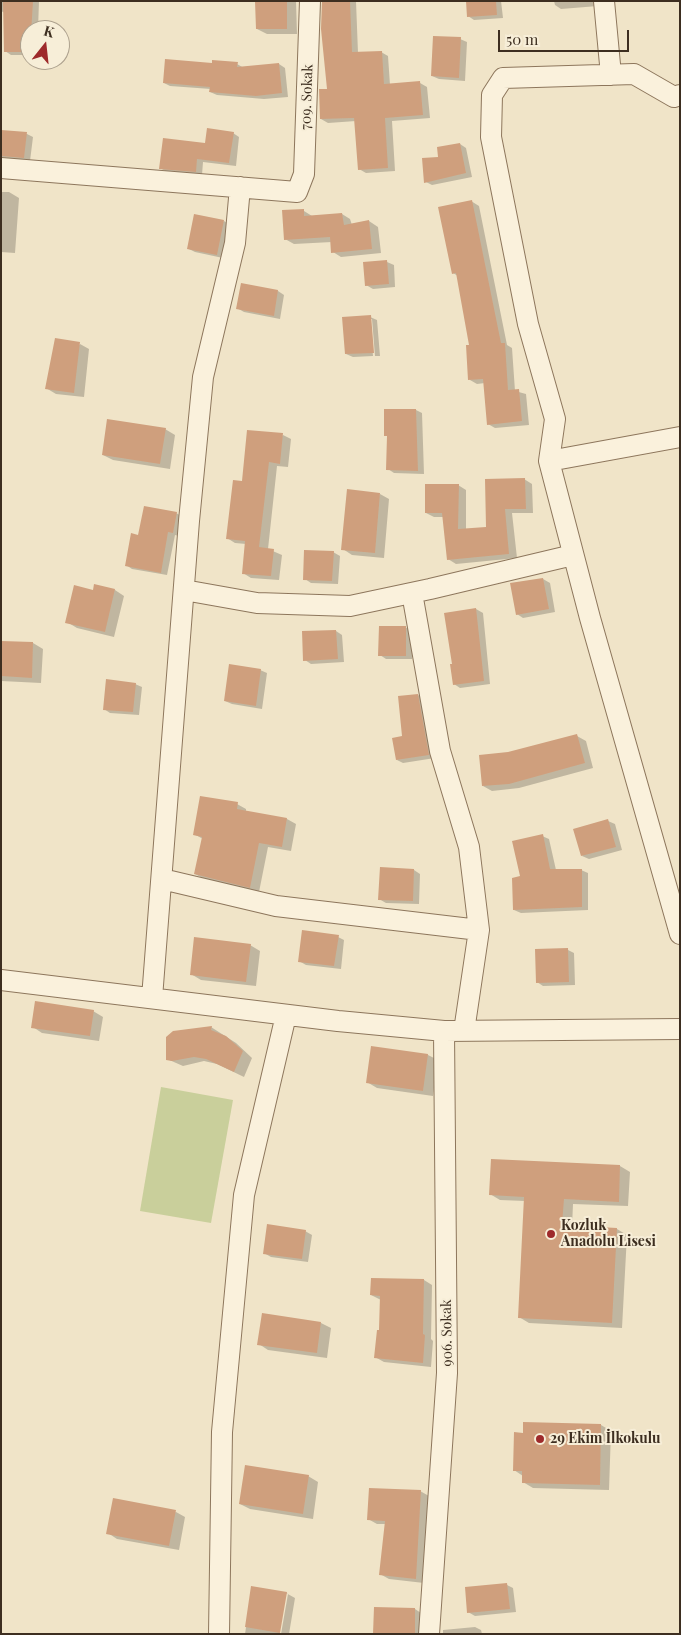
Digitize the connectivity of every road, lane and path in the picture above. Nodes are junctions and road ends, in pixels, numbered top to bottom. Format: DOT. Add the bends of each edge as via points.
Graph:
graph roads {
  1 [pos="310,1"];
  2 [pos="604,1"];
  3 [pos="611,75"];
  4 [pos="680,95"];
  5 [pos="1,168"];
  6 [pos="240,187"];
  7 [pos="680,437"];
  8 [pos="549,461"];
  9 [pos="573,555"];
  10 [pos="184,590"];
  11 [pos="412,593"];
  12 [pos="162,879"];
  13 [pos="478,930"];
  14 [pos="680,934"];
  15 [pos="1,980"];
  16 [pos="152,998"];
  17 [pos="286,1014"];
  18 [pos="680,1029"];
  19 [pos="444,1031"];
  20 [pos="464,1031"];
  21 [pos="219,1634"];
  22 [pos="428,1634"];
  1 -- 6 [label="street, 709. Sokak" via="304,174 297,192"];
  2 -- 3 [label="street"];
  3 -- 4 [label="street" via="634,74 674,97"];
  3 -- 8 [label="street" via="503,78 492,94 491,137 528,324 555,419"];
  5 -- 6 [label="street"];
  6 -- 10 [label="street" via="235,244 203,377"];
  7 -- 8 [label="street"];
  8 -- 9 [label="street"];
  9 -- 11 [label="street"];
  9 -- 14 [label="street"];
  10 -- 11 [label="street" via="257,603 350,606"];
  10 -- 12 [label="street"];
  11 -- 13 [label="street" via="440,751 469,847"];
  12 -- 13 [label="street" via="276,906"];
  12 -- 16 [label="street"];
  13 -- 20 [label="street"];
  15 -- 16 [label="street"];
  16 -- 17 [label="street"];
  17 -- 19 [label="street"];
  17 -- 21 [label="street" via="244,1195 222,1432"];
  18 -- 20 [label="street"];
  19 -- 20 [label="street"];
  19 -- 22 [label="street, 906. Sokak" via="447,1373"];
}
